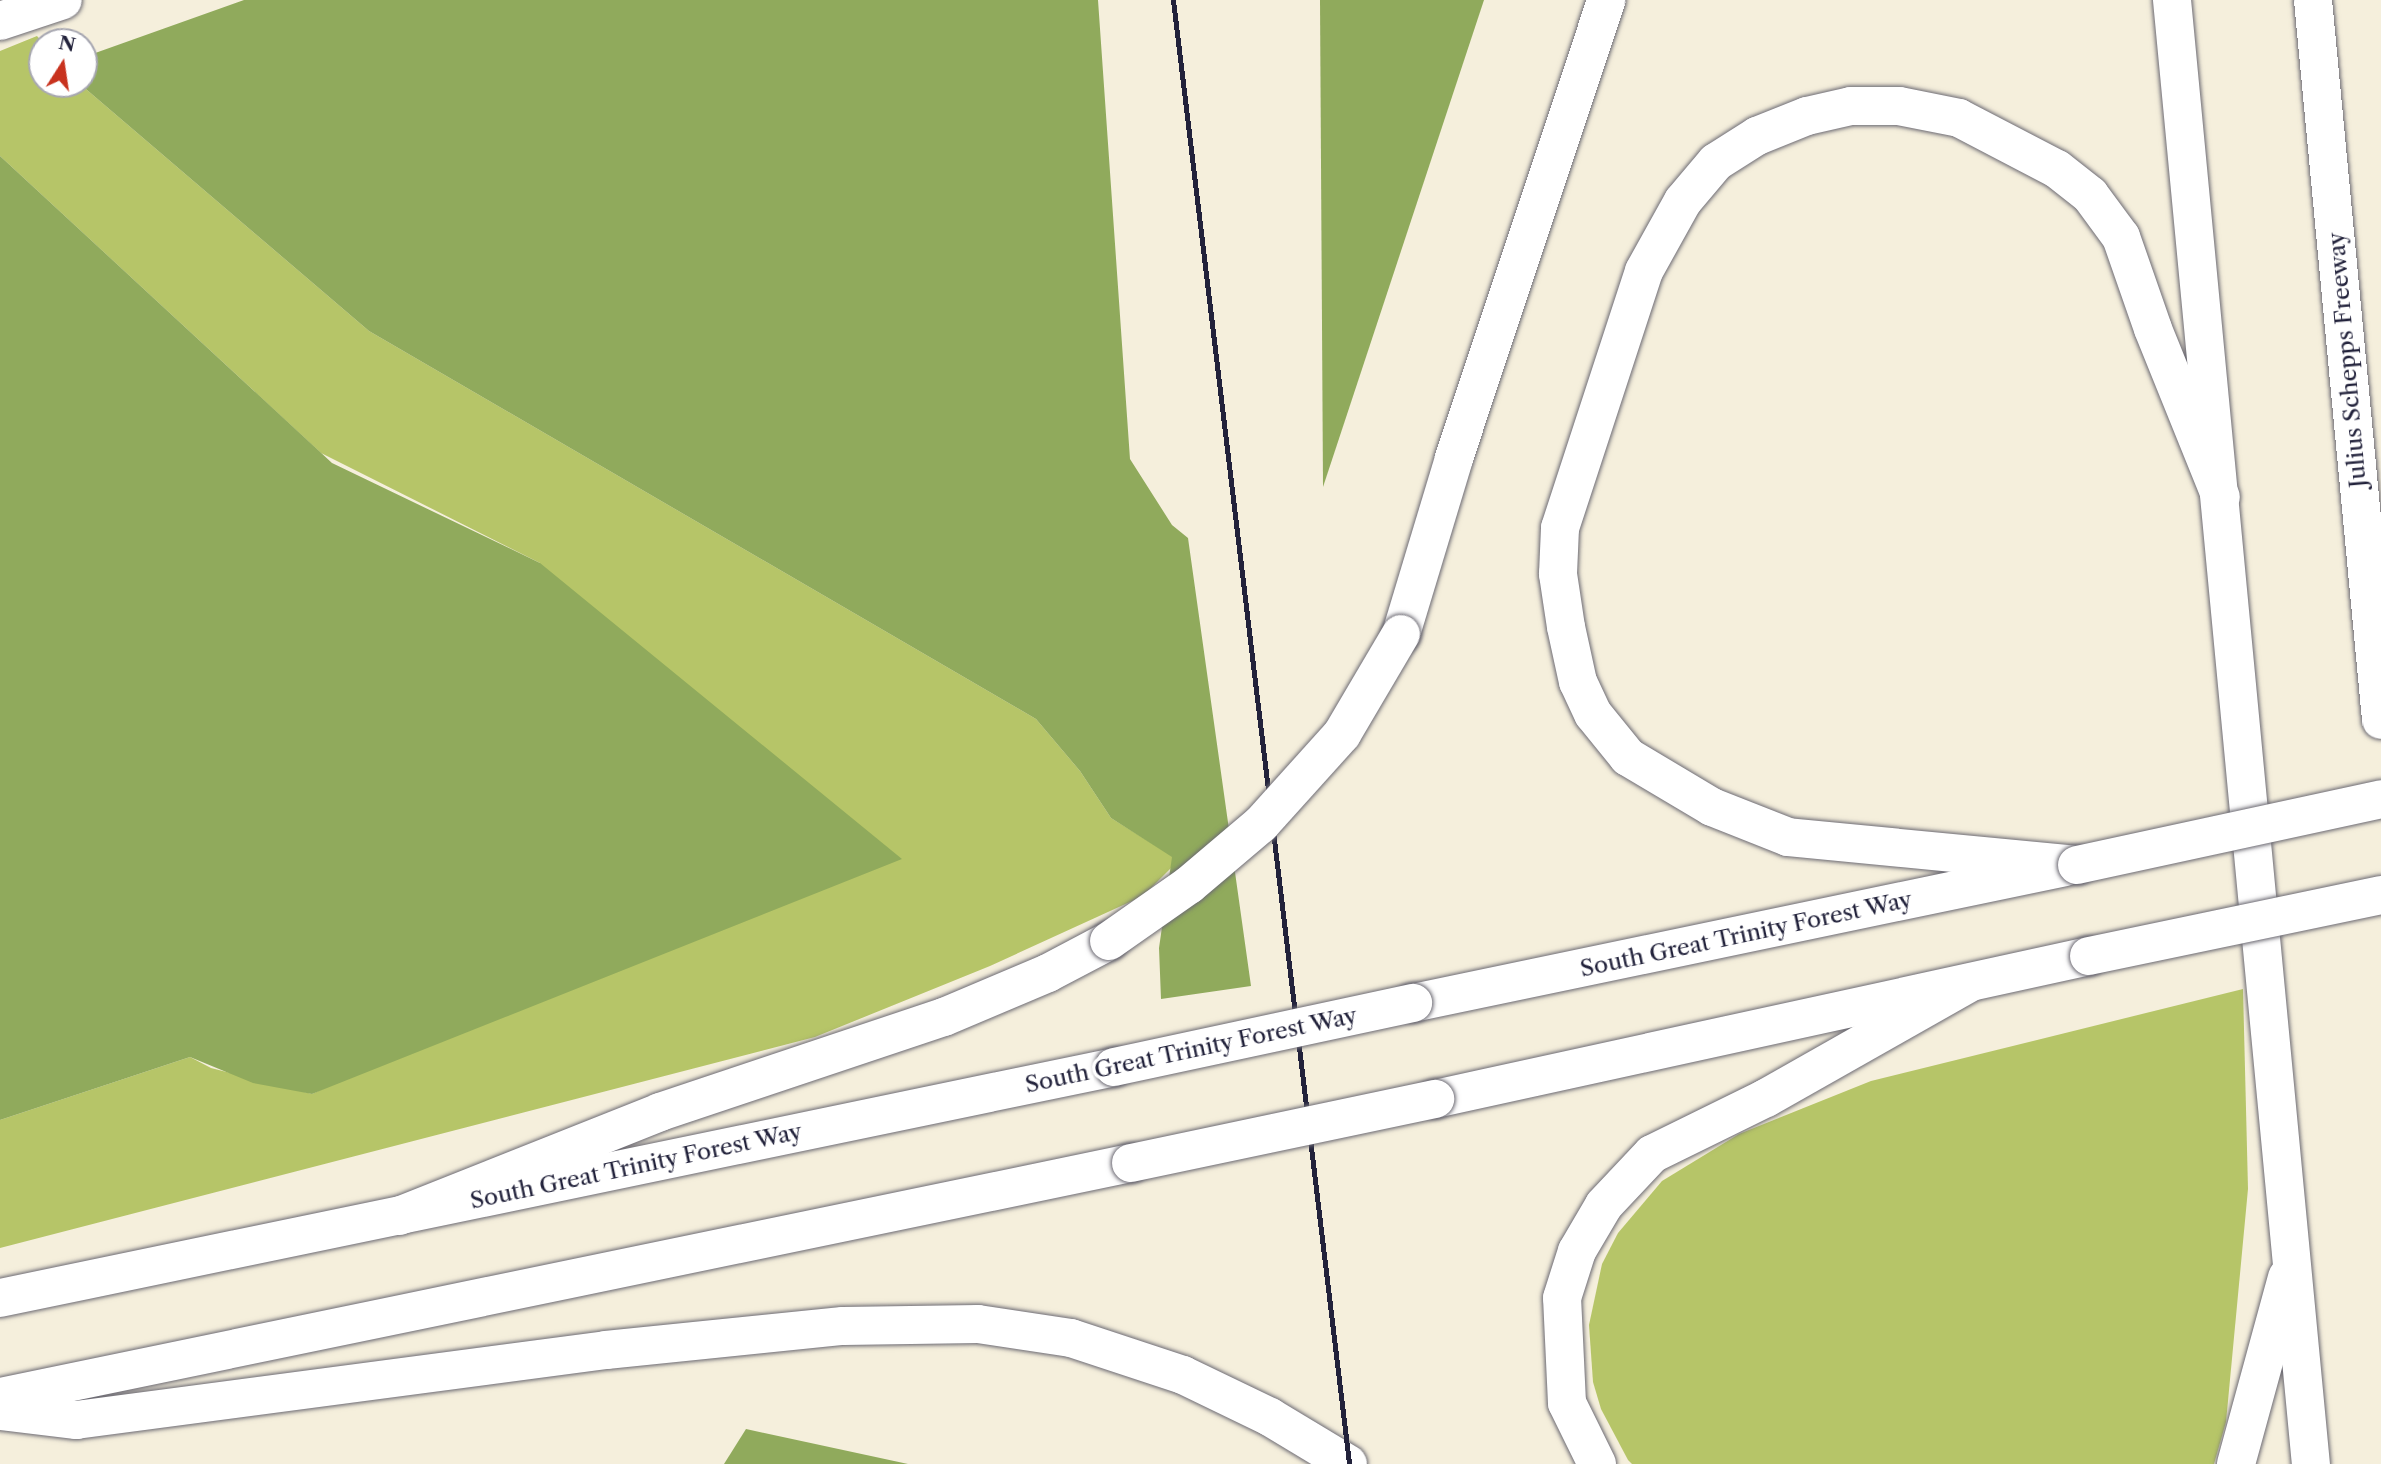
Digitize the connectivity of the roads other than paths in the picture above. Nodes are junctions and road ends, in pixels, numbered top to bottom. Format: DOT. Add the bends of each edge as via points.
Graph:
graph roads {
  1 [pos="63,0"];
  2 [pos="1606,0"];
  3 [pos="2172,0"];
  4 [pos="2313,0"];
  5 [pos="0,21"];
  6 [pos="2221,498"];
  7 [pos="2381,720"];
  8 [pos="2381,799"];
  9 [pos="2077,864"];
  10 [pos="2381,895"];
  11 [pos="1969,983"];
  12 [pos="398,1216"];
  13 [pos="2294,1252"];
  14 [pos="0,1298"];
  15 [pos="0,1397"];
  16 [pos="0,1411"];
  17 [pos="1348,1464"];
  18 [pos="1597,1464"];
  19 [pos="2236,1464"];
  20 [pos="2311,1464"];
  1 -- 5 [label="main road"];
  2 -- 12 [label="main road, bridge" via="1454,458 1401,634 1342,734 1262,824 1189,885 1109,941 1048,973 944,1017 660,1112"];
  3 -- 6 [label="main road"];
  4 -- 7 [label="main road, Julius Schepps Freeway"];
  6 -- 9 [label="main road" via="2121,237 2090,195 2057,169 1959,118 1899,106 1850,106 1807,116 1757,136 1716,162 1683,201 1644,271 1560,528 1558,574 1566,627 1578,682 1593,714 1628,757 1712,807 1788,837"];
  6 -- 13 [label="main road"];
  8 -- 9 [label="main road, South Great Trinity Forest Way, bridge"];
  9 -- 12 [label="main road, South Great Trinity Forest Way, bridge"];
  10 -- 11 [label="main road, bridge"];
  11 -- 15 [label="main road, bridge" via="1131,1163"];
  11 -- 18 [label="main road" via="1766,1098 1652,1154 1605,1205 1577,1251 1562,1298 1567,1403"];
  12 -- 14 [label="main road, South Great Trinity Forest Way"];
  13 -- 19 [label="main road"];
  13 -- 20 [label="main road"];
  16 -- 17 [label="main road" via="76,1420 606,1350 843,1326 978,1324 1071,1338 1183,1376 1270,1417"];
}
